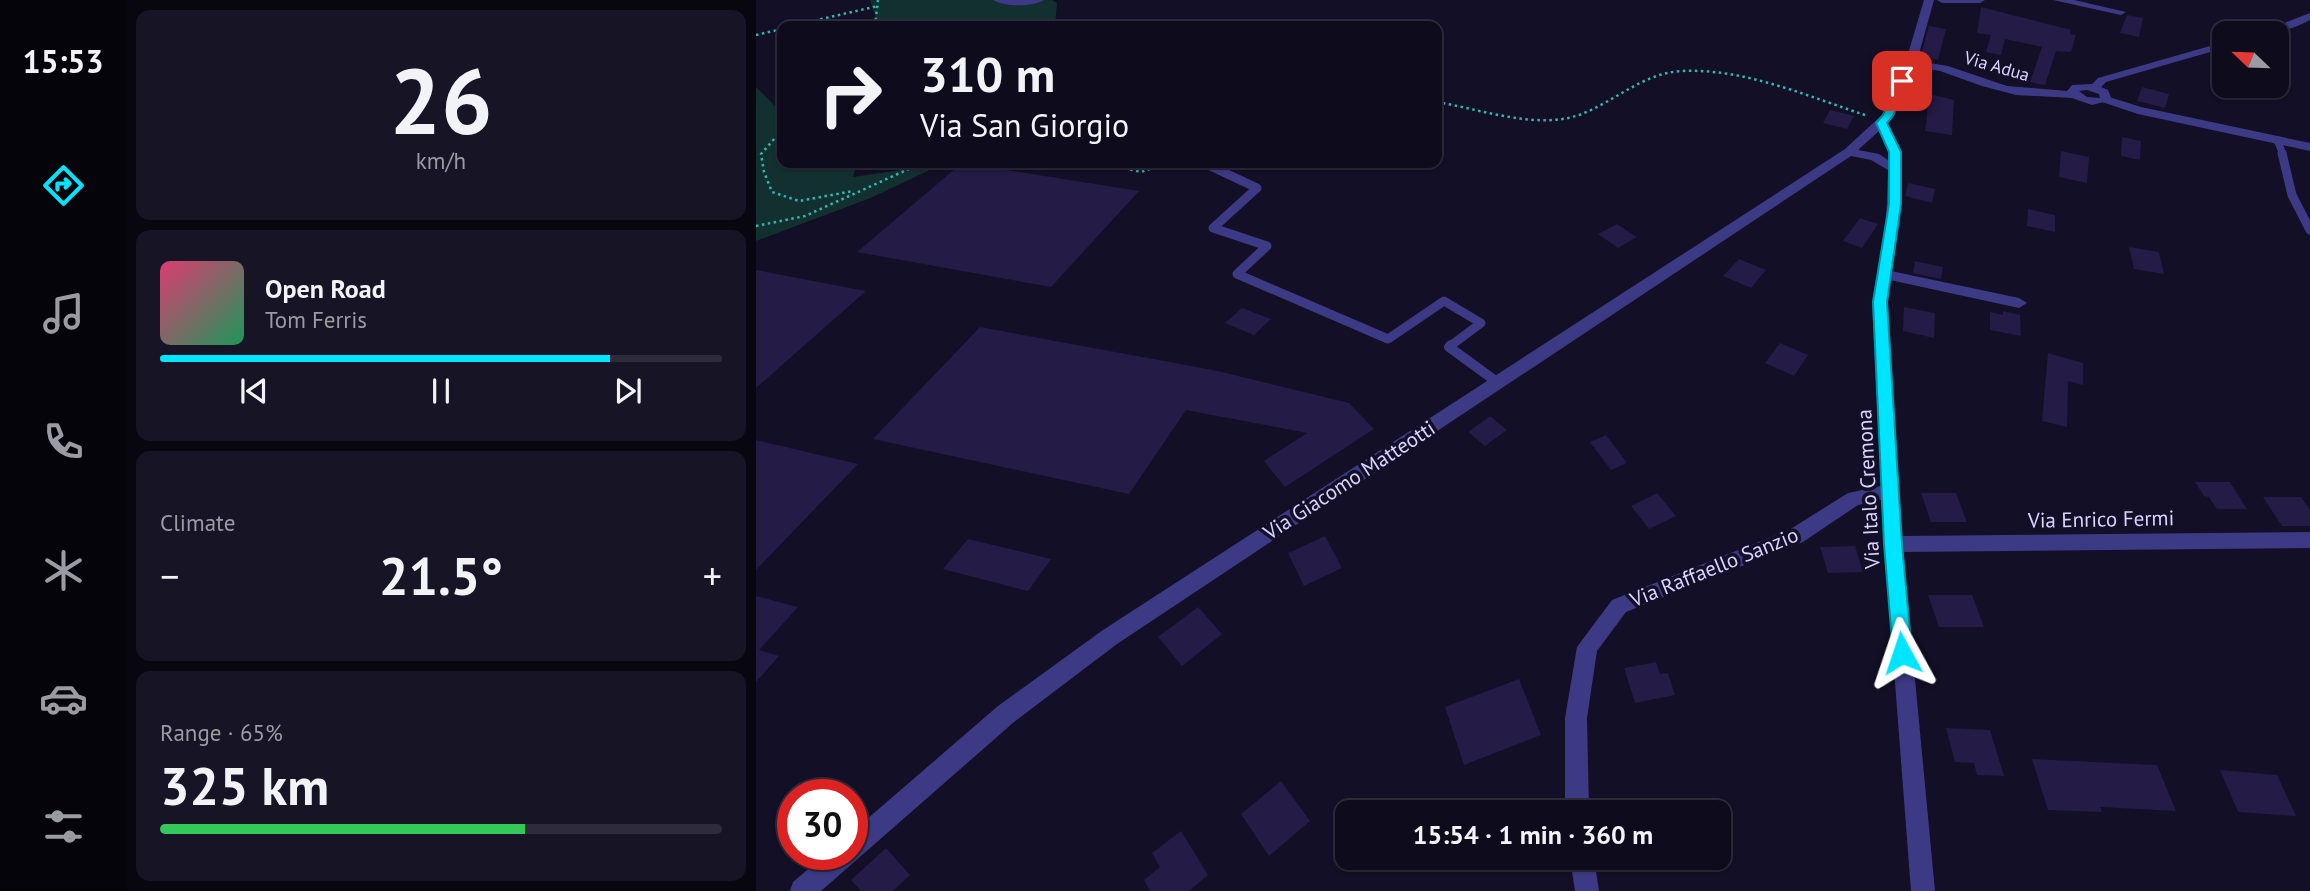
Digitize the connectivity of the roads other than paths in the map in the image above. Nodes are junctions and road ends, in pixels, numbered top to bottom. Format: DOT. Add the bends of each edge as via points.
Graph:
graph roads {
  1 [pos="998,0"];
  2 [pos="1039,0"];
  3 [pos="1929,0"];
  4 [pos="1942,0"];
  5 [pos="1980,0"];
  6 [pos="2059,0"];
  7 [pos="2121,12"];
  8 [pos="2310,16"];
  9 [pos="2289,26"];
  10 [pos="2212,48"];
  11 [pos="1911,64"];
  12 [pos="2094,88"];
  13 [pos="2074,94"];
  14 [pos="2106,100"];
  15 [pos="1877,120"];
  16 [pos="1865,139"];
  17 [pos="2280,141"];
  18 [pos="2310,148"];
  19 [pos="1849,152"];
  20 [pos="1894,166"];
  21 [pos="1215,168"];
  22 [pos="2310,230"];
  23 [pos="1882,274"];
  24 [pos="2019,303"];
  25 [pos="1497,383"];
  26 [pos="1891,491"];
  27 [pos="2310,540"];
  28 [pos="1893,544"];
  29 [pos="1577,800"];
  30 [pos="868,834"];
  31 [pos="826,870"];
  32 [pos="1584,870"];
  33 [pos="802,891"];
  34 [pos="1587,891"];
  35 [pos="1923,891"];
  1 -- 2 [label="street"];
  3 -- 11 [label="street, Via Giacomo Matteotti"];
  4 -- 5 [label="street"];
  6 -- 7 [label="street"];
  8 -- 9 [label="street"];
  10 -- 12 [label="street" via="2102,80"];
  11 -- 13 [label="street, Via Adua" via="1938,66 1994,87 2034,95"];
  11 -- 15 [label="street, Via Giacomo Matteotti" via="1888,116"];
  12 -- 13 [label="street" via="2078,86"];
  12 -- 14 [label="street" via="2104,92"];
  13 -- 14 [label="street" via="2088,101"];
  14 -- 17 [label="street"];
  15 -- 16 [label="street, Via Giacomo Matteotti"];
  15 -- 20 [label="street, Via Italo Cremona" via="1895,152"];
  16 -- 19 [label="street, Via Giacomo Matteotti"];
  16 -- 20 [label="street"];
  17 -- 18 [label="street"];
  17 -- 22 [label="lane" via="2292,195"];
  19 -- 20 [label="street"];
  19 -- 25 [label="street, Via Giacomo Matteotti"];
  20 -- 23 [label="street, Via Italo Cremona" via="1894,222"];
  21 -- 25 [label="lane" via="1257,188 1213,228 1267,246 1237,274 1388,339 1444,301 1481,323 1449,347"];
  23 -- 24 [label="street"];
  23 -- 26 [label="street, Via Italo Cremona"];
  25 -- 30 [label="street, Via Giacomo Matteotti" via="1110,637 1006,714"];
  26 -- 28 [label="street, Via Italo Cremona"];
  26 -- 29 [label="street, Via Raffaello Sanzio" via="1854,498 1796,536 1619,606 1587,647 1576,718"];
  27 -- 28 [label="street, Via Enrico Fermi"];
  28 -- 35 [label="street, Via Italo Cremona"];
  31 -- 33 [label="street"];
  32 -- 34 [label="street"];
}
